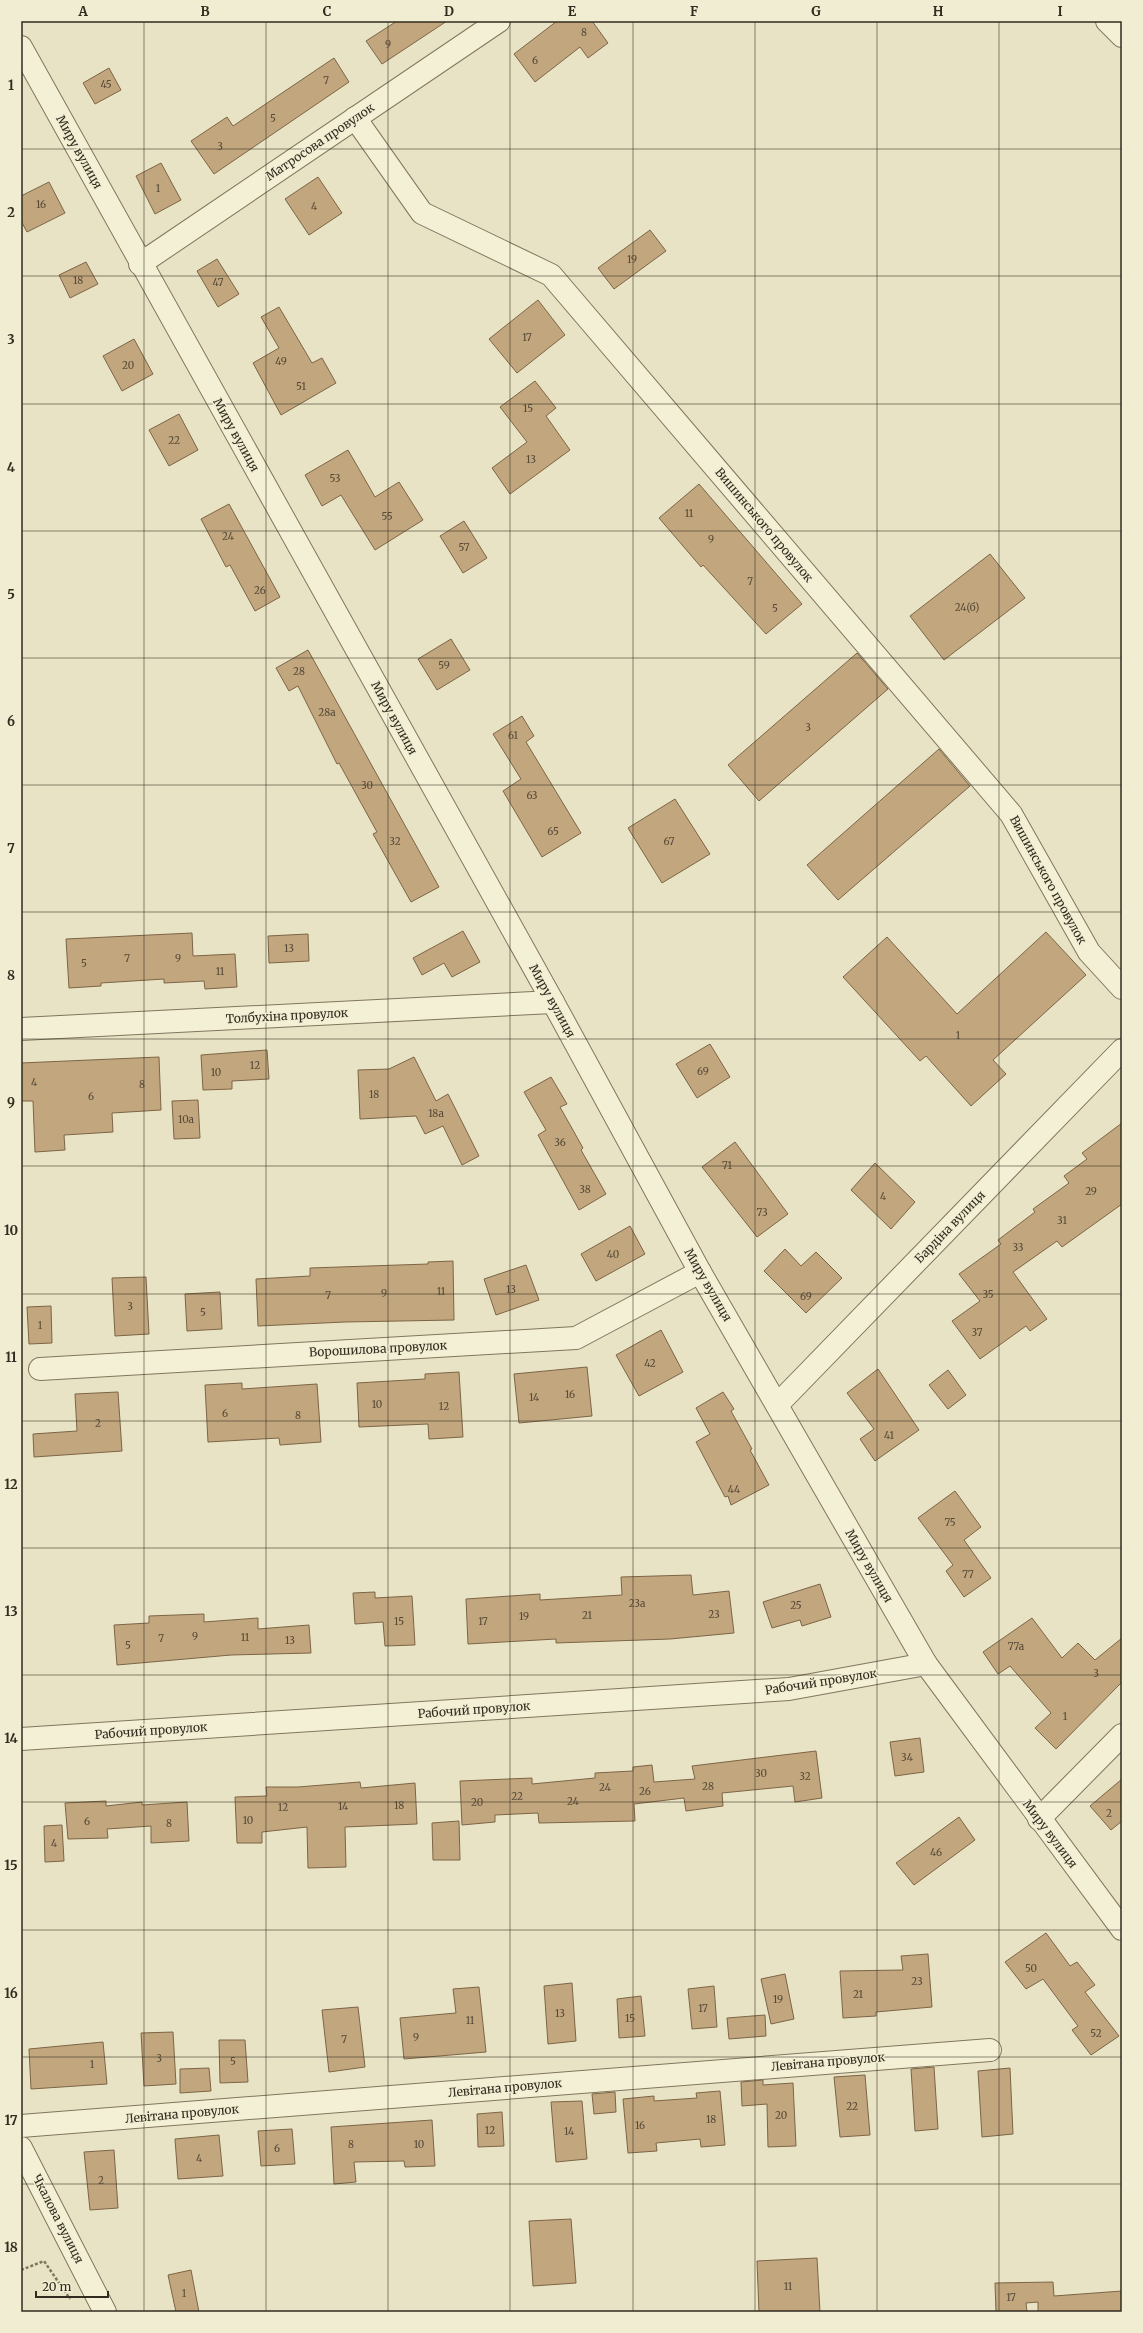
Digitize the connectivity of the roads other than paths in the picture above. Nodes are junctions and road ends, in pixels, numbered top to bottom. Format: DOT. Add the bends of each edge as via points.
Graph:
graph roads {
  1 [pos="500,21"];
  2 [pos="1107,21"];
  3 [pos="1122,36"];
  4 [pos="21,47"];
  5 [pos="355,118"];
  6 [pos="140,264"];
  7 [pos="1122,988"];
  8 [pos="553,1002"];
  9 [pos="21,1029"];
  10 [pos="1122,1050"];
  11 [pos="700,1272"];
  12 [pos="40,1369"];
  13 [pos="777,1405"];
  14 [pos="926,1664"];
  15 [pos="1122,1735"];
  16 [pos="21,1739"];
  17 [pos="1039,1819"];
  18 [pos="1122,1929"];
  19 [pos="990,2050"];
  20 [pos="21,2126"];
  21 [pos="21,2148"];
  22 [pos="105,2312"];
  1 -- 5 [label="street, Матросова провулок"];
  2 -- 3 [label="street"];
  4 -- 6 [label="street, Миру вулиця"];
  5 -- 6 [label="street, Матросова провулок"];
  5 -- 7 [label="street, Вишинського провулок" via="422,213 551,275 1011,814 1089,952"];
  6 -- 8 [label="street, Миру вулиця"];
  8 -- 9 [label="street, Толбухіна провулок"];
  8 -- 11 [label="street, Миру вулиця"];
  10 -- 13 [label="street, Бардіна вулиця"];
  11 -- 12 [label="street, Ворошилова провулок" via="576,1338"];
  11 -- 13 [label="street, Миру вулиця"];
  13 -- 14 [label="street, Миру вулиця"];
  14 -- 16 [label="street, Рабочий провулок" via="789,1689"];
  14 -- 17 [label="street, Миру вулиця"];
  15 -- 17 [label="street"];
  17 -- 18 [label="street, Миру вулиця"];
  19 -- 20 [label="street, Левітана провулок"];
  21 -- 22 [label="street, Чкалова вулиця"];
}
